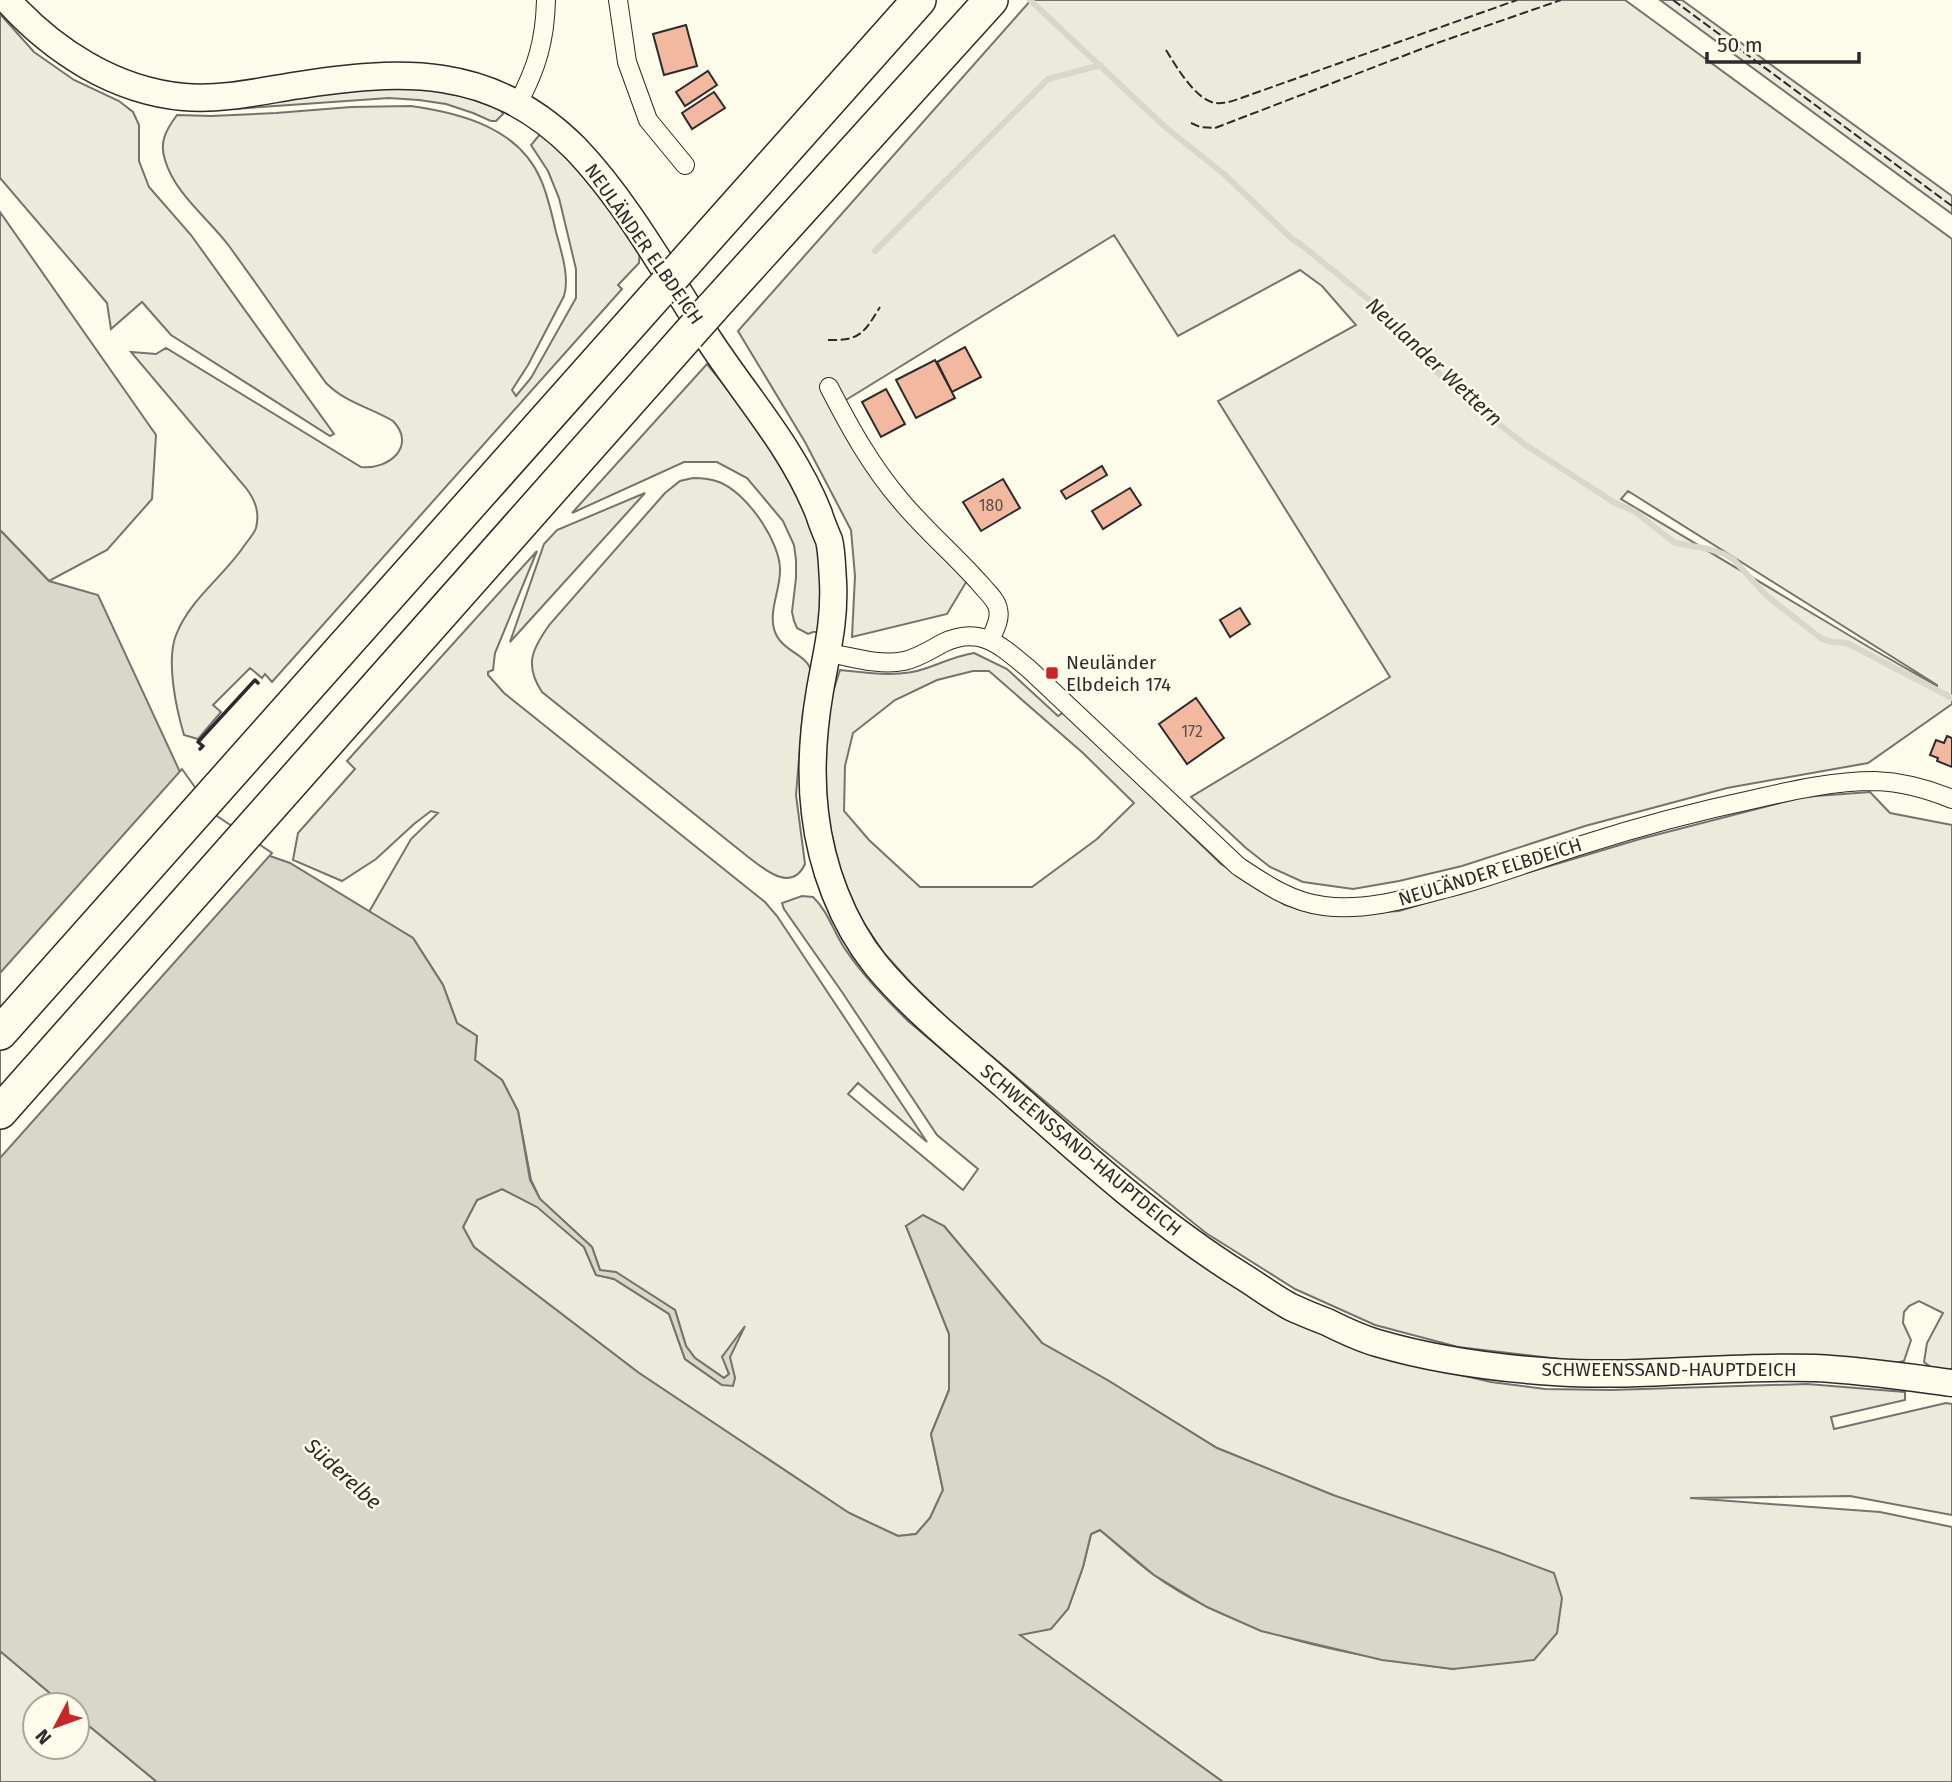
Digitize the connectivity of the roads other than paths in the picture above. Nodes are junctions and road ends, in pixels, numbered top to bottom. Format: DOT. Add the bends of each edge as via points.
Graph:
graph roads {
  1 [pos="8,0"];
  2 [pos="546,0"];
  3 [pos="618,0"];
  4 [pos="919,0"];
  5 [pos="991,0"];
  6 [pos="517,103"];
  7 [pos="685,165"];
  8 [pos="718,354"];
  9 [pos="828,387"];
  10 [pos="990,640"];
  11 [pos="829,653"];
  12 [pos="1952,799"];
  13 [pos="0,1033"];
  14 [pos="0,1112"];
  15 [pos="1952,1383"];
  1 -- 6 [label="street, NEULÄNDER ELBDEICH" via="53,44 83,64 156,93 223,97 351,77 402,75 445,78"];
  2 -- 6 [label="street" via="541,50"];
  3 -- 7 [label="street" via="627,62 648,120"];
  4 -- 13 [label="highway, bridge"];
  5 -- 14 [label="highway, bridge"];
  6 -- 8 [label="street, NEULÄNDER ELBDEICH" via="560,134 596,171"];
  8 -- 11 [label="street, SCHWEENSSAND-HAUPTDEICH" via="790,454 828,539 834,618"];
  9 -- 10 [label="street" via="852,434 902,503 994,600 998,620"];
  10 -- 11 [label="street" via="952,639 922,655 895,662"];
  10 -- 12 [label="street, NEULÄNDER ELBDEICH" via="1029,669 1238,866 1271,889 1325,906 1400,901 1618,834 1804,788 1876,781 1911,785"];
  11 -- 15 [label="street, SCHWEENSSAND-HAUPTDEICH" via="814,729 816,822 829,875 846,917 872,961 1088,1160 1198,1249 1289,1306 1371,1342 1457,1363 1557,1373 1816,1368"];
}
